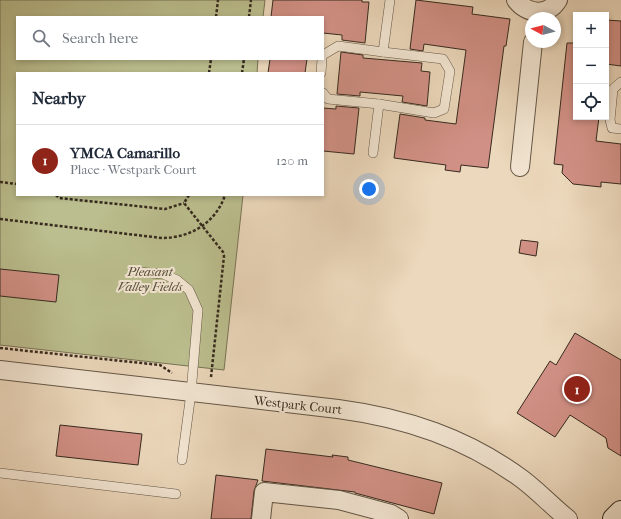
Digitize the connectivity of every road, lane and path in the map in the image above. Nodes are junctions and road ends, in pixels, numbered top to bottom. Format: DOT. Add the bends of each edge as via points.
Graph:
graph roads {
  1 [pos="218,0"];
  2 [pos="251,0"];
  3 [pos="390,0"];
  4 [pos="516,0"];
  5 [pos="558,0"];
  6 [pos="531,12"];
  7 [pos="542,12"];
  8 [pos="216,16"];
  9 [pos="249,16"];
  10 [pos="532,48"];
  11 [pos="383,52"];
  12 [pos="324,54"];
  13 [pos="211,60"];
  14 [pos="244,60"];
  15 [pos="322,60"];
  16 [pos="209,72"];
  17 [pos="242,72"];
  18 [pos="321,72"];
  19 [pos="621,82"];
  20 [pos="324,94"];
  21 [pos="379,104"];
  22 [pos="621,129"];
  23 [pos="373,153"];
  24 [pos="520,166"];
  25 [pos="0,182"];
  26 [pos="16,184"];
  27 [pos="57,196"];
  28 [pos="188,196"];
  29 [pos="225,196"];
  30 [pos="184,203"];
  31 [pos="0,219"];
  32 [pos="202,227"];
  33 [pos="138,272"];
  34 [pos="0,348"];
  35 [pos="0,370"];
  36 [pos="177,376"];
  37 [pos="211,380"];
  38 [pos="191,393"];
  39 [pos="182,460"];
  40 [pos="0,473"];
  41 [pos="176,494"];
  42 [pos="621,512"];
  43 [pos="261,519"];
  44 [pos="399,519"];
  45 [pos="568,519"];
  46 [pos="614,519"];
  1 -- 8 [label="path"];
  2 -- 9 [label="path"];
  3 -- 11 [label="lane"];
  4 -- 6 [label="street"];
  5 -- 7 [label="street" via="551,8"];
  10 -- 24 [label="street"];
  11 -- 12 [label="lane" via="338,46"];
  11 -- 21 [label="lane" via="443,59 450,71 444,109 434,113"];
  13 -- 16 [label="path"];
  14 -- 17 [label="path"];
  15 -- 18 [label="lane"];
  19 -- 22 [label="lane" via="613,89 610,120 612,128"];
  20 -- 21 [label="lane" via="328,99"];
  21 -- 23 [label="lane"];
  25 -- 26 [label="path"];
  27 -- 30 [label="path" via="165,209"];
  28 -- 30 [label="path"];
  29 -- 32 [label="path" via="219,209"];
  30 -- 32 [label="path"];
  31 -- 32 [label="path" via="162,238 186,236"];
  32 -- 37 [label="path" via="224,256"];
  33 -- 38 [label="lane" via="172,277 186,287 196,301 199,318"];
  34 -- 36 [label="path" via="160,365"];
  35 -- 38 [label="street, Westpark Court"];
  38 -- 39 [label="lane"];
  38 -- 45 [label="street, Westpark Court" via="362,412 421,426 482,454 522,479"];
  40 -- 41 [label="lane"];
  42 -- 46 [label="street"];
  43 -- 44 [label="street" via="264,492 339,500 391,514"];
}
